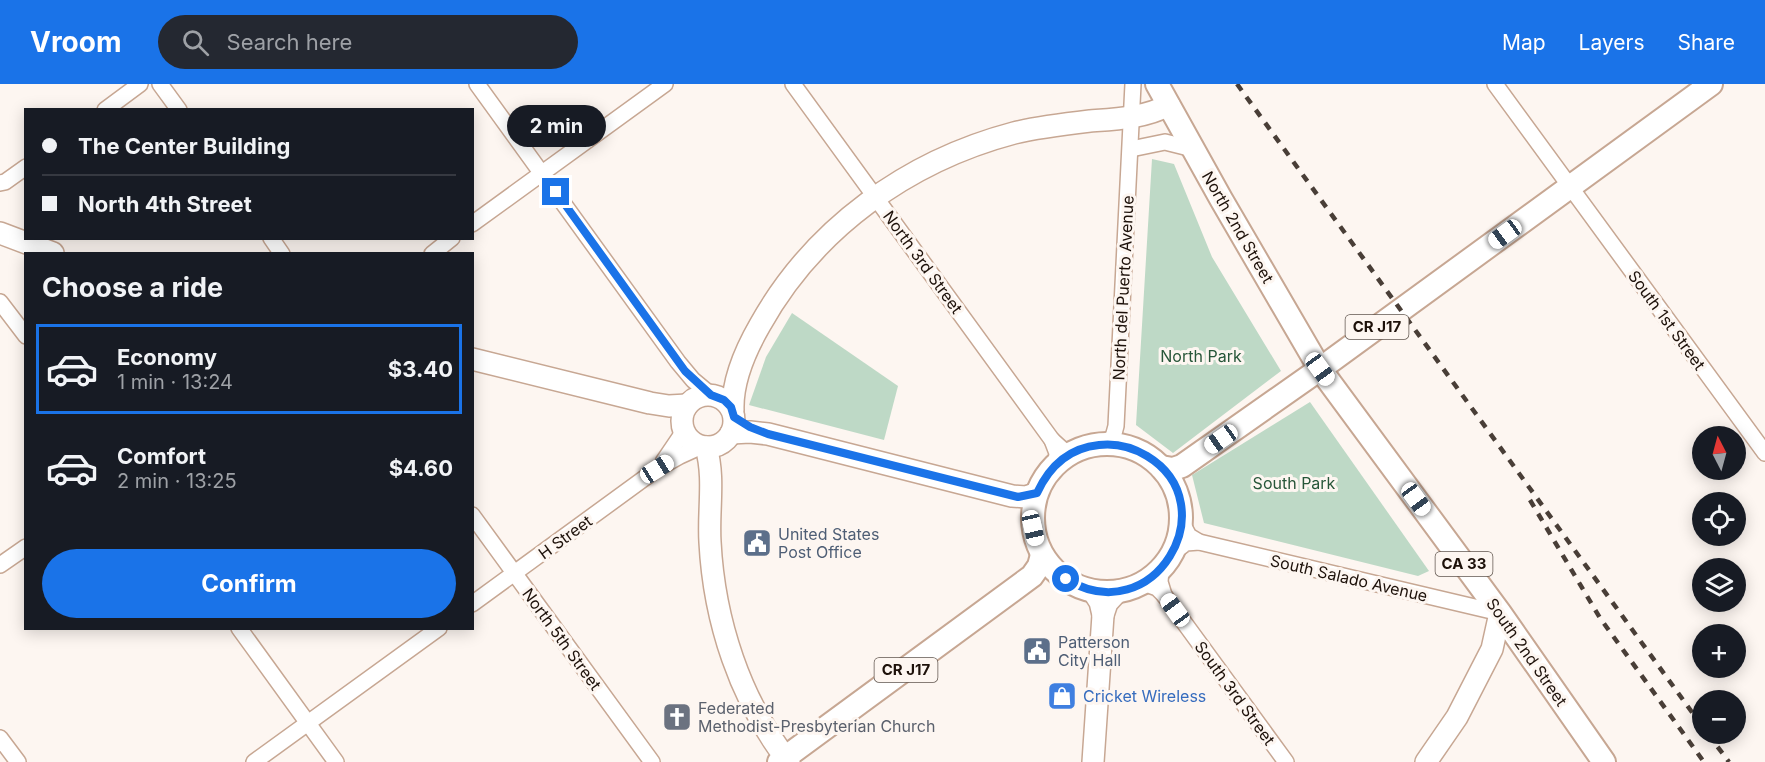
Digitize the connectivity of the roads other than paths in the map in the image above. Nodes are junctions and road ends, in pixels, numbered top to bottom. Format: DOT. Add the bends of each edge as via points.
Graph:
graph roads {
  1 [pos="140,84"];
  2 [pos="160,84"];
  3 [pos="477,84"];
  4 [pos="665,84"];
  5 [pos="793,84"];
  6 [pos="1133,84"];
  7 [pos="1157,84"];
  8 [pos="1495,84"];
  9 [pos="1711,84"];
  10 [pos="1169,105"];
  11 [pos="108,108"];
  12 [pos="178,108"];
  13 [pos="1132,117"];
  14 [pos="1131,149"];
  15 [pos="1193,149"];
  16 [pos="24,168"];
  17 [pos="542,173"];
  18 [pos="2,185"];
  19 [pos="1570,187"];
  20 [pos="876,197"];
  21 [pos="474,223"];
  22 [pos="0,233"];
  23 [pos="450,240"];
  24 [pos="0,246"];
  25 [pos="46,252"];
  26 [pos="51,252"];
  27 [pos="434,252"];
  28 [pos="0,302"];
  29 [pos="24,333"];
  30 [pos="474,360"];
  31 [pos="678,362"];
  32 [pos="1320,369"];
  33 [pos="738,373"];
  34 [pos="713,395"];
  35 [pos="650,404"];
  36 [pos="688,404"];
  37 [pos="731,425"];
  38 [pos="684,430"];
  39 [pos="1114,439"];
  40 [pos="704,447"];
  41 [pos="1765,453"];
  42 [pos="1065,458"];
  43 [pos="1172,467"];
  44 [pos="657,469"];
  45 [pos="711,482"];
  46 [pos="1035,504"];
  47 [pos="474,518"];
  48 [pos="1182,523"];
  49 [pos="1199,542"];
  50 [pos="24,548"];
  51 [pos="1042,555"];
  52 [pos="1167,561"];
  53 [pos="0,565"];
  54 [pos="515,573"];
  55 [pos="1057,573"];
  56 [pos="1032,576"];
  57 [pos="1143,583"];
  58 [pos="1093,591"];
  59 [pos="1118,591"];
  60 [pos="1164,595"];
  61 [pos="474,603"];
  62 [pos="1500,613"];
  63 [pos="1103,615"];
  64 [pos="240,630"];
  65 [pos="436,630"];
  66 [pos="308,723"];
  67 [pos="0,738"];
  68 [pos="785,760"];
  69 [pos="18,762"];
  70 [pos="254,762"];
  71 [pos="336,762"];
  72 [pos="652,762"];
  73 [pos="1093,762"];
  74 [pos="1286,762"];
  75 [pos="1426,762"];
  76 [pos="1604,762"];
  1 -- 11 [label="street"];
  2 -- 12 [label="street"];
  3 -- 17 [label="street"];
  4 -- 17 [label="street"];
  5 -- 20 [label="street, North 3rd Street"];
  6 -- 13 [label="street, North del Puerto Avenue"];
  7 -- 10 [label="main road, North 2nd Street / CA 33"];
  8 -- 19 [label="street, South 1st Street"];
  9 -- 19 [label="main road, CR J17"];
  10 -- 13 [label="street"];
  10 -- 15 [label="main road, North 2nd Street / CA 33"];
  13 -- 14 [label="street, North del Puerto Avenue"];
  13 -- 20 [label="street" via="1041,128 989,141 925,167"];
  14 -- 15 [label="street" via="1166,142"];
  14 -- 39 [label="street, North del Puerto Avenue"];
  15 -- 32 [label="main road, North 2nd Street / CA 33"];
  16 -- 18 [label="street"];
  17 -- 21 [label="street"];
  17 -- 31 [label="street"];
  19 -- 32 [label="main road, CR J17"];
  19 -- 41 [label="street, South 1st Street"];
  20 -- 33 [label="street" via="832,232 795,274 764,318"];
  20 -- 42 [label="street, North 3rd Street" via="1063,450"];
  22 -- 26 [label="street"];
  23 -- 27 [label="street"];
  24 -- 25 [label="street"];
  28 -- 29 [label="street"];
  30 -- 35 [label="street"];
  31 -- 34 [label="street"];
  31 -- 36 [label="street" via="687,384"];
  32 -- 43 [label="main road, CR J17"];
  32 -- 62 [label="main road, South 2nd Street / CA 33"];
  33 -- 34 [label="street"];
  33 -- 37 [label="street"];
  34 -- 36 [label="street" via="698,397"];
  34 -- 37 [label="street" via="724,400"];
  35 -- 36 [label="street"];
  35 -- 38 [label="street" via="668,413"];
  36 -- 38 [label="street" via="682,418"];
  37 -- 40 [label="street" via="716,446"];
  37 -- 45 [label="street"];
  37 -- 46 [label="street" via="1026,497"];
  38 -- 40 [label="street" via="690,440"];
  38 -- 44 [label="street, H Street"];
  39 -- 42 [label="main road"];
  39 -- 43 [label="main road"];
  40 -- 44 [label="street, H Street"];
  40 -- 45 [label="street"];
  42 -- 46 [label="main road" via="1048,473"];
  43 -- 48 [label="main road"];
  44 -- 54 [label="street, H Street"];
  45 -- 68 [label="street" via="711,556 724,633 750,698"];
  46 -- 51 [label="main road" via="1036,542"];
  47 -- 54 [label="street, North 5th Street"];
  48 -- 49 [label="street" via="1189,536"];
  48 -- 52 [label="main road"];
  49 -- 52 [label="street" via="1186,543"];
  49 -- 62 [label="street, South Salado Avenue"];
  50 -- 53 [label="street"];
  51 -- 55 [label="main road"];
  51 -- 56 [label="main road"];
  52 -- 57 [label="main road"];
  52 -- 60 [label="street, South 3rd Street" via="1160,582"];
  54 -- 61 [label="street, H Street"];
  54 -- 72 [label="street, North 5th Street"];
  55 -- 56 [label="main road, CR J17"];
  55 -- 58 [label="main road"];
  56 -- 68 [label="main road, CR J17"];
  57 -- 59 [label="main road"];
  57 -- 60 [label="street, South 3rd Street"];
  58 -- 59 [label="main road"];
  58 -- 63 [label="street"];
  59 -- 63 [label="street"];
  60 -- 74 [label="street, South 3rd Street"];
  62 -- 75 [label="street" via="1492,648 1457,717"];
  62 -- 76 [label="main road, South 2nd Street / CA 33"];
  63 -- 73 [label="street"];
  64 -- 66 [label="street"];
  65 -- 66 [label="street"];
  66 -- 70 [label="street"];
  66 -- 71 [label="street"];
  67 -- 69 [label="street"];
}
